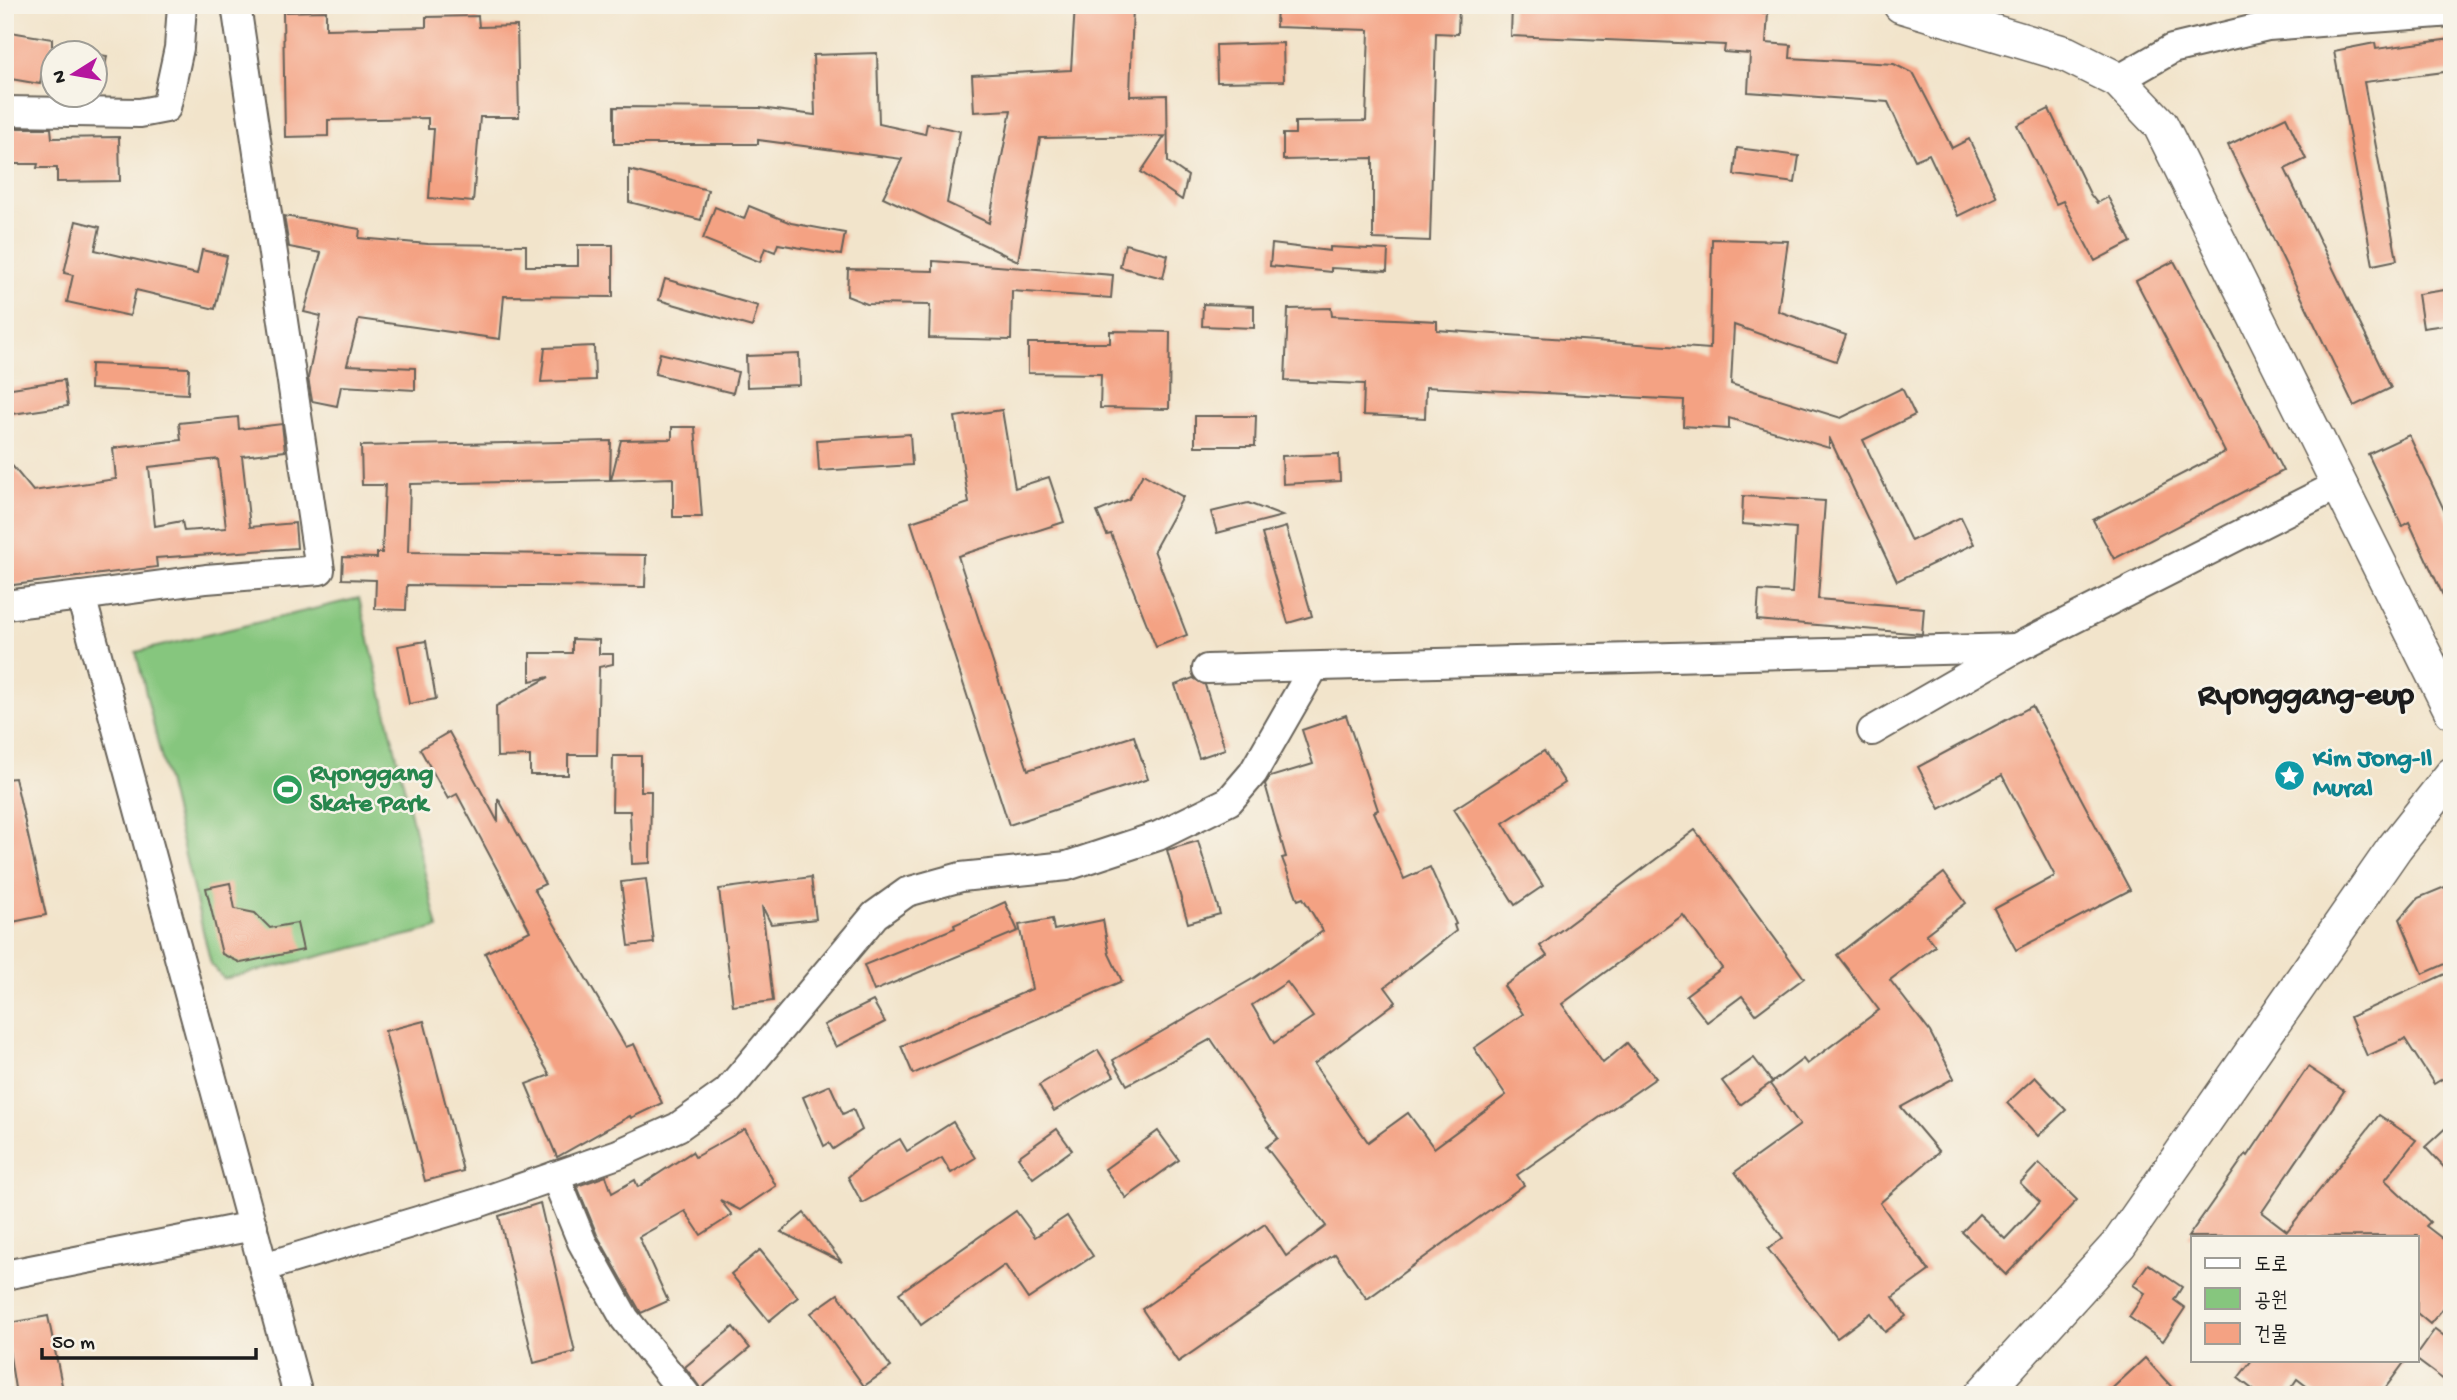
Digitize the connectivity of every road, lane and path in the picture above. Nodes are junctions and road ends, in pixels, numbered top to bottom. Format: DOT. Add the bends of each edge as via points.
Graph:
graph roads {
  1 [pos="182,5"];
  2 [pos="236,5"];
  3 [pos="1901,5"];
  4 [pos="2452,12"];
  5 [pos="2118,80"];
  6 [pos="5,111"];
  7 [pos="2340,484"];
  8 [pos="81,596"];
  9 [pos="5,606"];
  10 [pos="2016,648"];
  11 [pos="1314,667"];
  12 [pos="1207,669"];
  13 [pos="2452,711"];
  14 [pos="1872,731"];
  15 [pos="2452,775"];
  16 [pos="555,1176"];
  17 [pos="253,1226"];
  18 [pos="264,1267"];
  19 [pos="5,1275"];
  20 [pos="298,1395"];
  21 [pos="686,1395"];
  22 [pos="1982,1395"];
  1 -- 6 [label="street" via="179,48 166,108 139,113"];
  2 -- 8 [label="street" via="320,570"];
  3 -- 5 [label="main road" via="2066,54"];
  4 -- 5 [label="street" via="2268,26 2172,49"];
  5 -- 7 [label="main road" via="2160,124"];
  7 -- 10 [label="street"];
  7 -- 13 [label="main road"];
  8 -- 9 [label="street"];
  8 -- 17 [label="street"];
  10 -- 11 [label="street"];
  10 -- 14 [label="street"];
  11 -- 12 [label="street"];
  11 -- 16 [label="street" via="1253,773 1229,802 1158,836 1068,866 961,877 907,892 875,915 727,1092 678,1126"];
  15 -- 22 [label="main road" via="2395,847 2119,1244"];
  16 -- 18 [label="street"];
  16 -- 21 [label="street" via="582,1242 625,1319"];
  17 -- 18 [label="street"];
  17 -- 19 [label="street"];
  18 -- 20 [label="street"];
}
